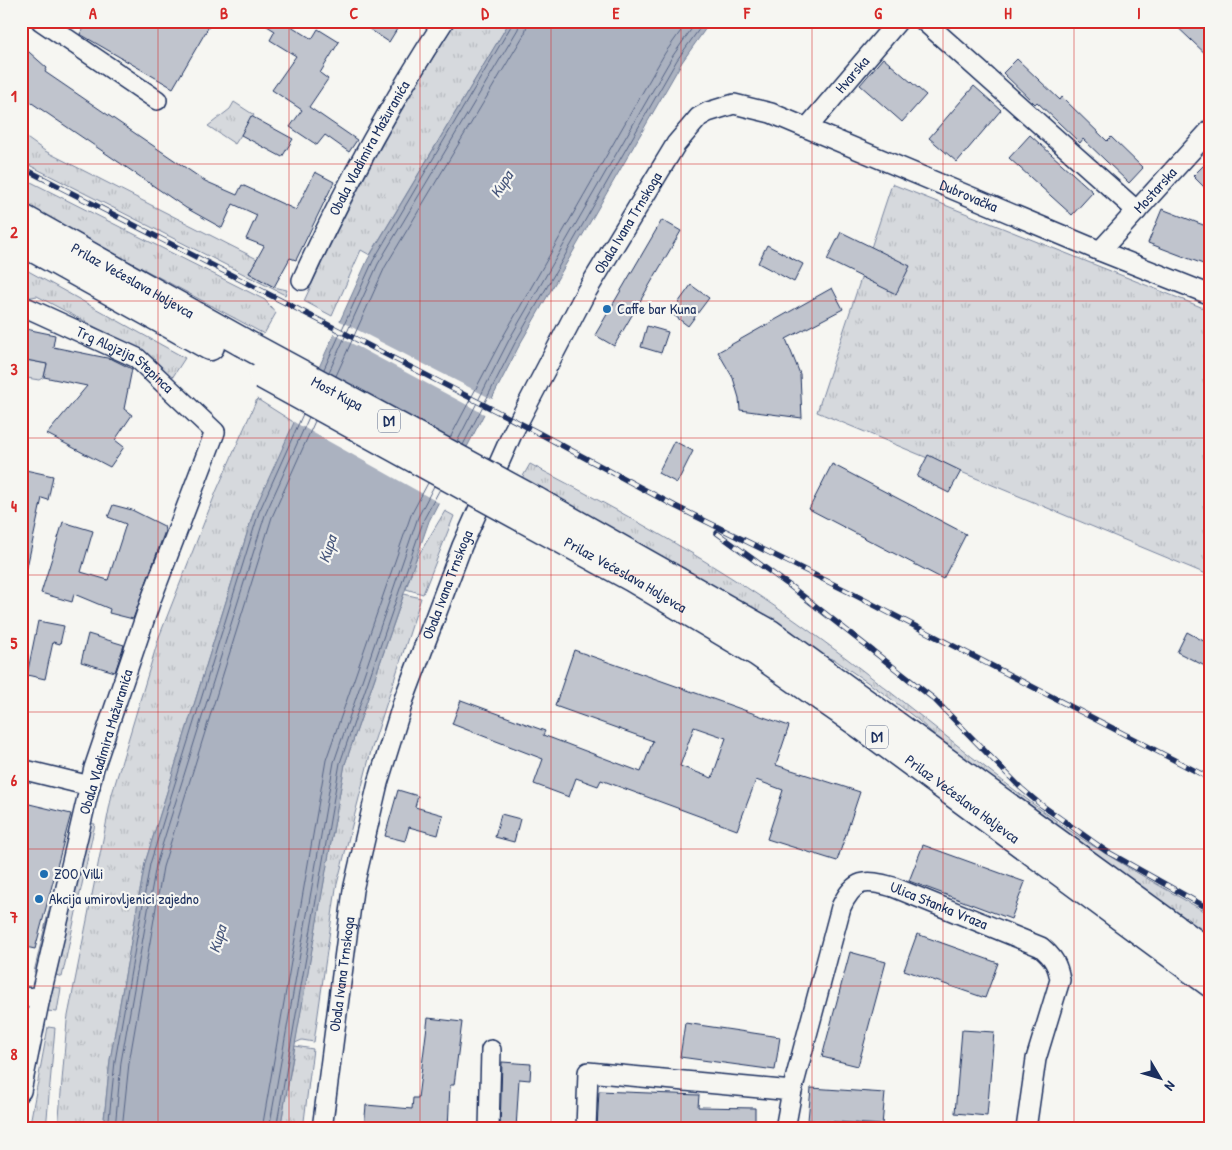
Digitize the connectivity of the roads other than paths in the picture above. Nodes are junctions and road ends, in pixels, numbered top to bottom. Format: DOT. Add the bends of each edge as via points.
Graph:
graph roads {
  1 [pos="41,21"];
  2 [pos="444,21"];
  3 [pos="898,21"];
  4 [pos="924,21"];
  5 [pos="157,100"];
  6 [pos="725,106"];
  7 [pos="807,128"];
  8 [pos="1211,129"];
  9 [pos="1137,211"];
  10 [pos="21,218"];
  11 [pos="21,242"];
  12 [pos="1100,252"];
  13 [pos="302,280"];
  14 [pos="1211,295"];
  15 [pos="21,306"];
  16 [pos="238,350"];
  17 [pos="215,432"];
  18 [pos="530,510"];
  19 [pos="21,769"];
  20 [pos="90,786"];
  21 [pos="1211,955"];
  22 [pos="1211,983"];
  23 [pos="21,997"];
  24 [pos="40,998"];
  25 [pos="491,1050"];
  26 [pos="21,1091"];
  27 [pos="792,1091"];
  28 [pos="322,1129"];
  29 [pos="489,1129"];
  30 [pos="586,1129"];
  31 [pos="785,1129"];
  32 [pos="1026,1129"];
  1 -- 5 [label="street"];
  2 -- 13 [label="street, Obala Vladimira Mažuranića" via="355,170"];
  3 -- 7 [label="street, Hvarska"];
  4 -- 9 [label="street"];
  6 -- 7 [label="street, Dubrovačka" via="734,104 771,112"];
  6 -- 28 [label="street, Obala Ivana Trnskoga" via="699,117 676,144 590,286 512,434 462,546 404,699 378,782 353,890"];
  7 -- 12 [label="street, Dubrovačka"];
  8 -- 9 [label="street, Mostarska"];
  9 -- 12 [label="street, Mostarska"];
  10 -- 16 [label="highway, Prilaz Većeslava Holjevca / D1"];
  11 -- 16 [label="highway, Prilaz Većeslava Holjevca / D1"];
  12 -- 14 [label="street, Dubrovačka"];
  15 -- 17 [label="street, Trg Alojzija Stepinca" via="136,358"];
  16 -- 18 [label="highway, Most Kupa / D1, bridge"];
  17 -- 20 [label="street, Obala Vladimira Mažuranića" via="152,597"];
  18 -- 21 [label="highway, Prilaz Većeslava Holjevca / D1" via="770,634"];
  18 -- 22 [label="highway, Prilaz Većeslava Holjevca / D1" via="633,578 759,653"];
  19 -- 20 [label="street"];
  20 -- 24 [label="street, Obala Vladimira Mažuranića"];
  23 -- 24 [label="street"];
  24 -- 26 [label="street, Obala Vladimira Mažuranića"];
  25 -- 29 [label="street"];
  27 -- 30 [label="street" via="588,1072"];
  27 -- 31 [label="street, Ulica Stanka Vraza"];
  27 -- 32 [label="street, Ulica Stanka Vraza" via="841,907 854,888 862,882 872,881 1041,947 1053,956 1060,980 1036,1059"];
}
